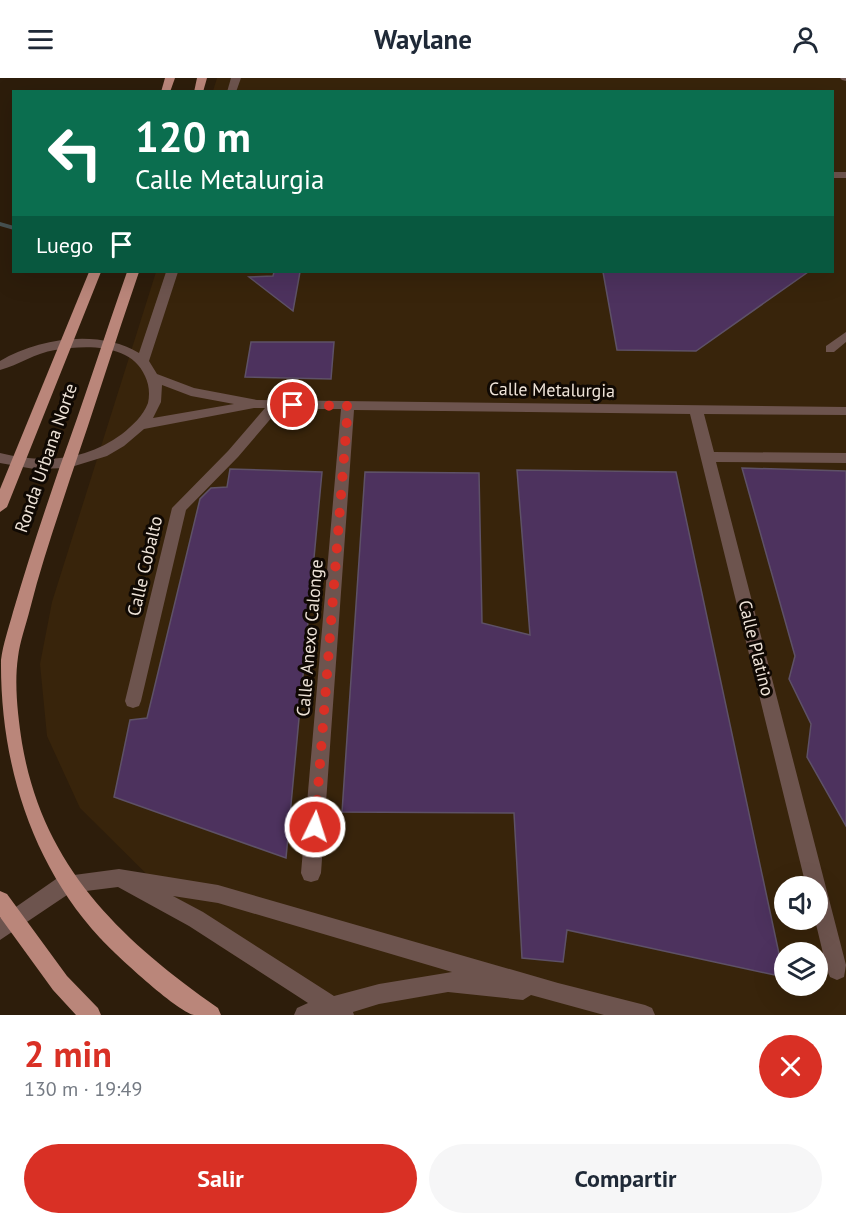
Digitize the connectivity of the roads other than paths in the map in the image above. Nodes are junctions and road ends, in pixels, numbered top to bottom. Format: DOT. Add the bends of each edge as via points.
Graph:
graph roads {
  1 [pos="95,273"];
  2 [pos="133,273"];
  3 [pos="172,273"];
  4 [pos="846,336"];
  5 [pos="66,343"];
  6 [pos="107,344"];
  7 [pos="830,349"];
  8 [pos="14,357"];
  9 [pos="0,358"];
  10 [pos="143,361"];
  11 [pos="0,366"];
  12 [pos="154,378"];
  13 [pos="257,405"];
  14 [pos="275,405"];
  15 [pos="348,406"];
  16 [pos="696,410"];
  17 [pos="846,411"];
  18 [pos="141,425"];
  19 [pos="707,457"];
  20 [pos="0,458"];
  21 [pos="846,458"];
  22 [pos="18,463"];
  23 [pos="69,463"];
  24 [pos="0,507"];
  25 [pos="133,701"];
  26 [pos="311,873"];
  27 [pos="813,876"];
  28 [pos="119,878"];
  29 [pos="66,884"];
  30 [pos="0,901"];
  31 [pos="6,926"];
  32 [pos="827,930"];
  33 [pos="837,970"];
  34 [pos="558,993"];
  35 [pos="338,1011"];
  36 [pos="91,1015"];
  37 [pos="211,1015"];
  38 [pos="304,1015"];
  39 [pos="645,1015"];
  1 -- 5 [label="main road, Ronda Urbana Norte"];
  2 -- 6 [label="main road, Ronda Urbana Norte"];
  3 -- 10 [label="street"];
  4 -- 7 [label="street"];
  5 -- 6 [label="street"];
  5 -- 8 [label="street"];
  5 -- 22 [label="main road, Ronda Urbana Norte"];
  6 -- 10 [label="street"];
  6 -- 23 [label="main road, Ronda Urbana Norte"];
  8 -- 9 [label="street"];
  8 -- 11 [label="street"];
  10 -- 12 [label="street"];
  12 -- 13 [label="street" via="191,392"];
  12 -- 18 [label="street" via="157,393"];
  13 -- 14 [label="street, Calle Metalurgia"];
  13 -- 18 [label="street"];
  14 -- 15 [label="street, Calle Metalurgia"];
  14 -- 25 [label="street, Calle Cobalto" via="233,454 178,508"];
  15 -- 16 [label="street, Calle Metalurgia"];
  15 -- 26 [label="street, Calle Anexo Calonge"];
  16 -- 17 [label="street, Calle Metalurgia"];
  16 -- 19 [label="street, Calle Platino"];
  18 -- 23 [label="street" via="105,450"];
  19 -- 21 [label="street"];
  19 -- 27 [label="street, Calle Platino"];
  20 -- 22 [label="street"];
  22 -- 23 [label="street"];
  22 -- 24 [label="main road, Ronda Urbana Norte"];
  23 -- 29 [label="main road, Ronda Urbana Norte" via="34,562 9,659 8,707 11,758 23,801 44,849"];
  28 -- 29 [label="street"];
  28 -- 34 [label="street" via="218,894"];
  28 -- 35 [label="street" via="196,919"];
  29 -- 31 [label="street"];
  29 -- 37 [label="main road, Ronda Urbana Norte" via="95,920 167,986"];
  30 -- 31 [label="main road"];
  31 -- 36 [label="main road"];
  32 -- 33 [label="street"];
  34 -- 35 [label="street" via="448,982 379,994"];
  34 -- 39 [label="street"];
  35 -- 38 [label="street"];
}
